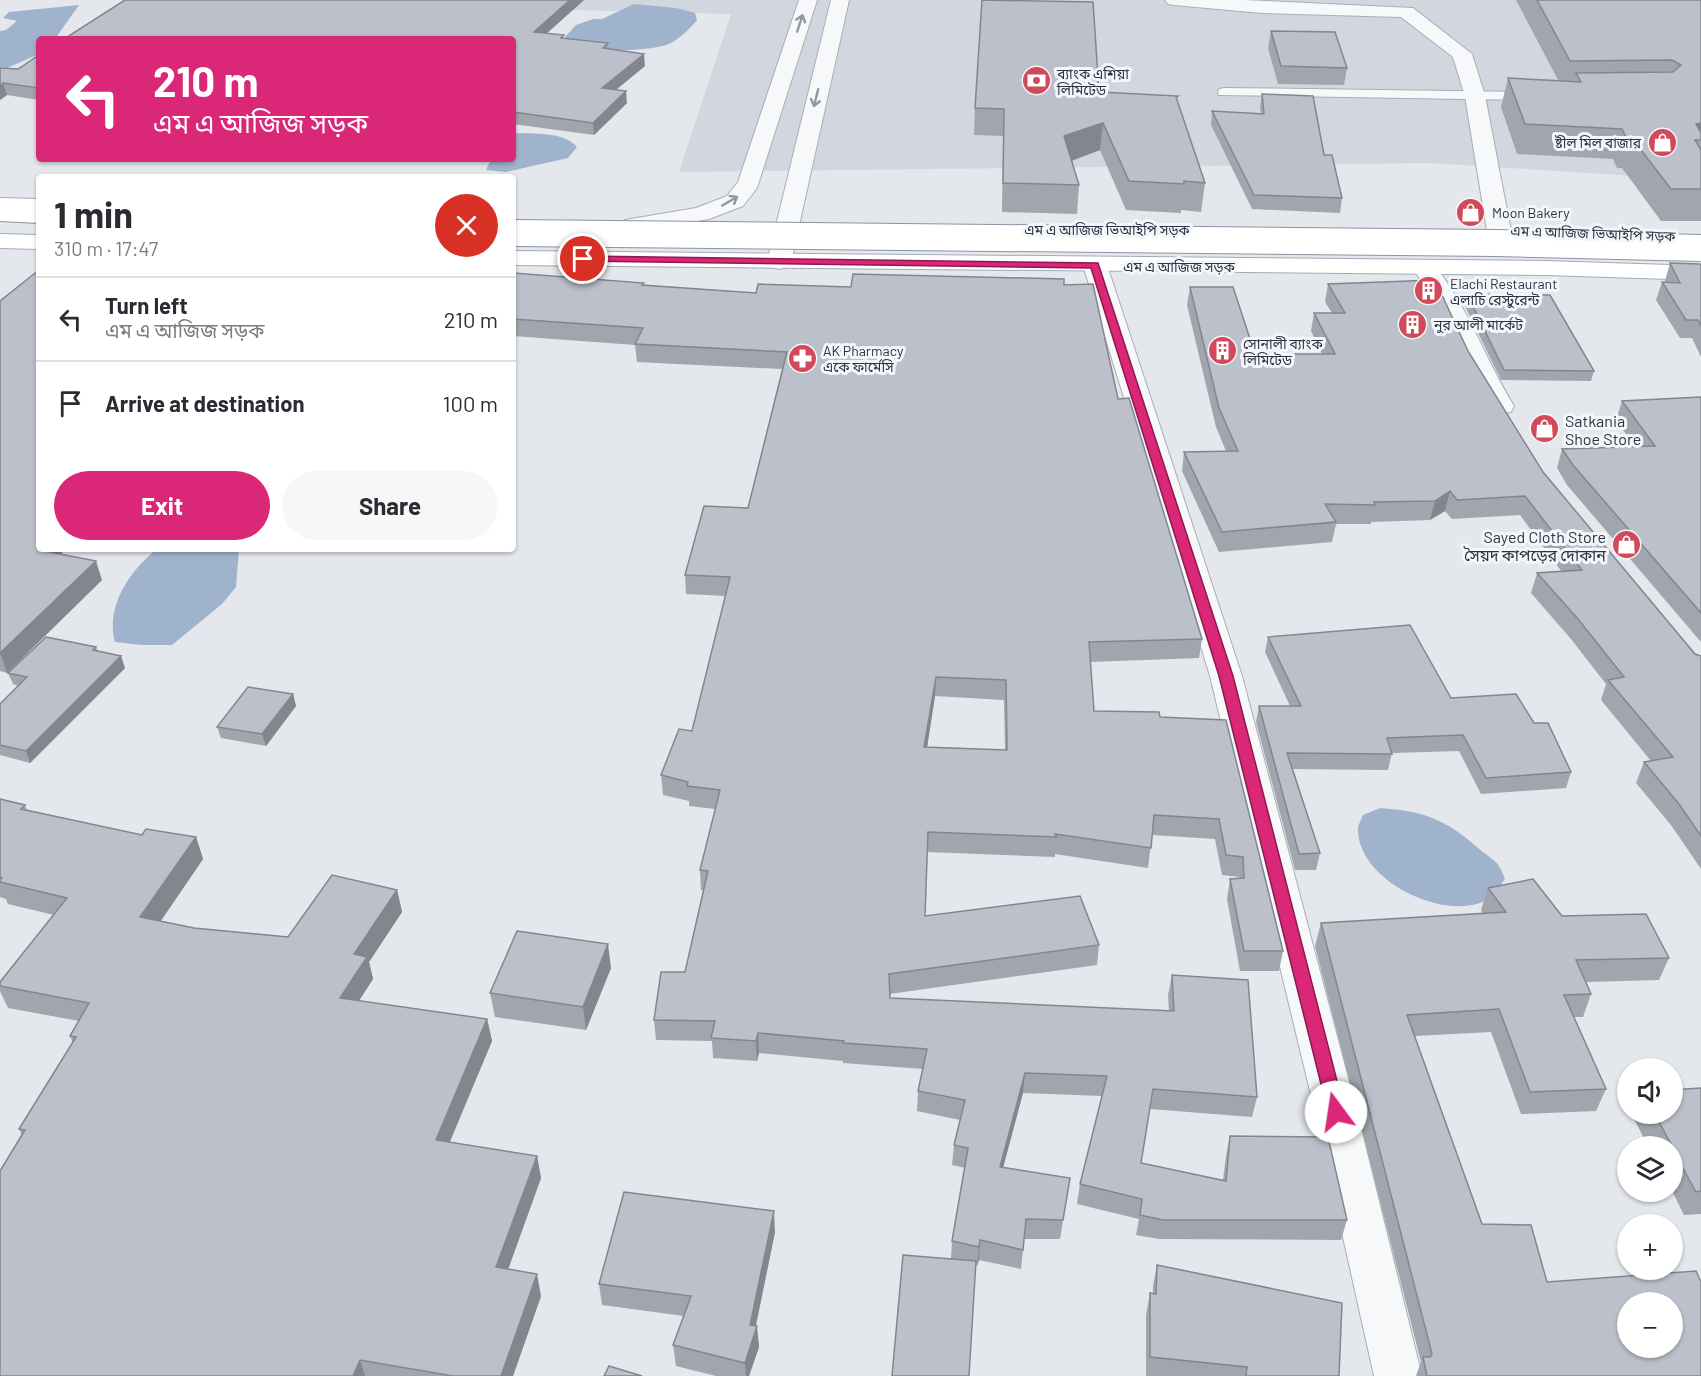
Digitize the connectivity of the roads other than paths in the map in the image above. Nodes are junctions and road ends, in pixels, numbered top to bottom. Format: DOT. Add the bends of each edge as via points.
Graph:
graph roads {
  1 [pos="808,0"];
  2 [pos="840,0"];
  3 [pos="1174,0"];
  4 [pos="1224,92"];
  5 [pos="1476,96"];
  6 [pos="1546,96"];
  7 [pos="0,205"];
  8 [pos="36,206"];
  9 [pos="0,214"];
  10 [pos="36,216"];
  11 [pos="516,223"];
  12 [pos="633,225"];
  13 [pos="786,225"];
  14 [pos="0,230"];
  15 [pos="36,231"];
  16 [pos="1499,231"];
  17 [pos="516,233"];
  18 [pos="1701,236"];
  19 [pos="0,241"];
  20 [pos="36,242"];
  21 [pos="1701,248"];
  22 [pos="516,250"];
  23 [pos="516,258"];
  24 [pos="779,262"];
  25 [pos="1701,263"];
  26 [pos="1095,265"];
  27 [pos="1424,267"];
  28 [pos="1701,273"];
  29 [pos="1516,429"];
  30 [pos="1398,1376"];
  12 -- 1 [label="street, one-way" via="701,214 735,201 749,183"];
  2 -- 13 [label="street, one-way"];
  3 -- 5 [label="street" via="1406,12 1462,54"];
  4 -- 5 [label="lane"];
  5 -- 6 [label="lane"];
  5 -- 16 [label="street"];
  7 -- 8 [label="main road"];
  9 -- 10 [label="main road"];
  11 -- 12 [label="main road, এম এ আজিজ ভিআইপি সড়ক"];
  12 -- 13 [label="main road, এম এ আজিজ ভিআইপি সড়ক"];
  13 -- 16 [label="main road, এম এ আজিজ ভিআইপি সড়ক"];
  13 -- 24 [label="street"];
  14 -- 15 [label="main road"];
  16 -- 18 [label="main road, এম এ আজিজ ভিআইপি সড়ক"];
  17 -- 21 [label="main road, bridge"];
  19 -- 20 [label="main road"];
  22 -- 25 [label="main road"];
  23 -- 24 [label="main road, এম এ আজিজ সড়ক"];
  24 -- 26 [label="main road, এম এ আজিজ সড়ক"];
  26 -- 27 [label="main road, এম এ আজিজ সড়ক"];
  26 -- 30 [label="street" via="1226,676"];
  27 -- 28 [label="main road, এম এ আজিজ সড়ক"];
  27 -- 29 [label="street" via="1439,285 1478,368"];
}
